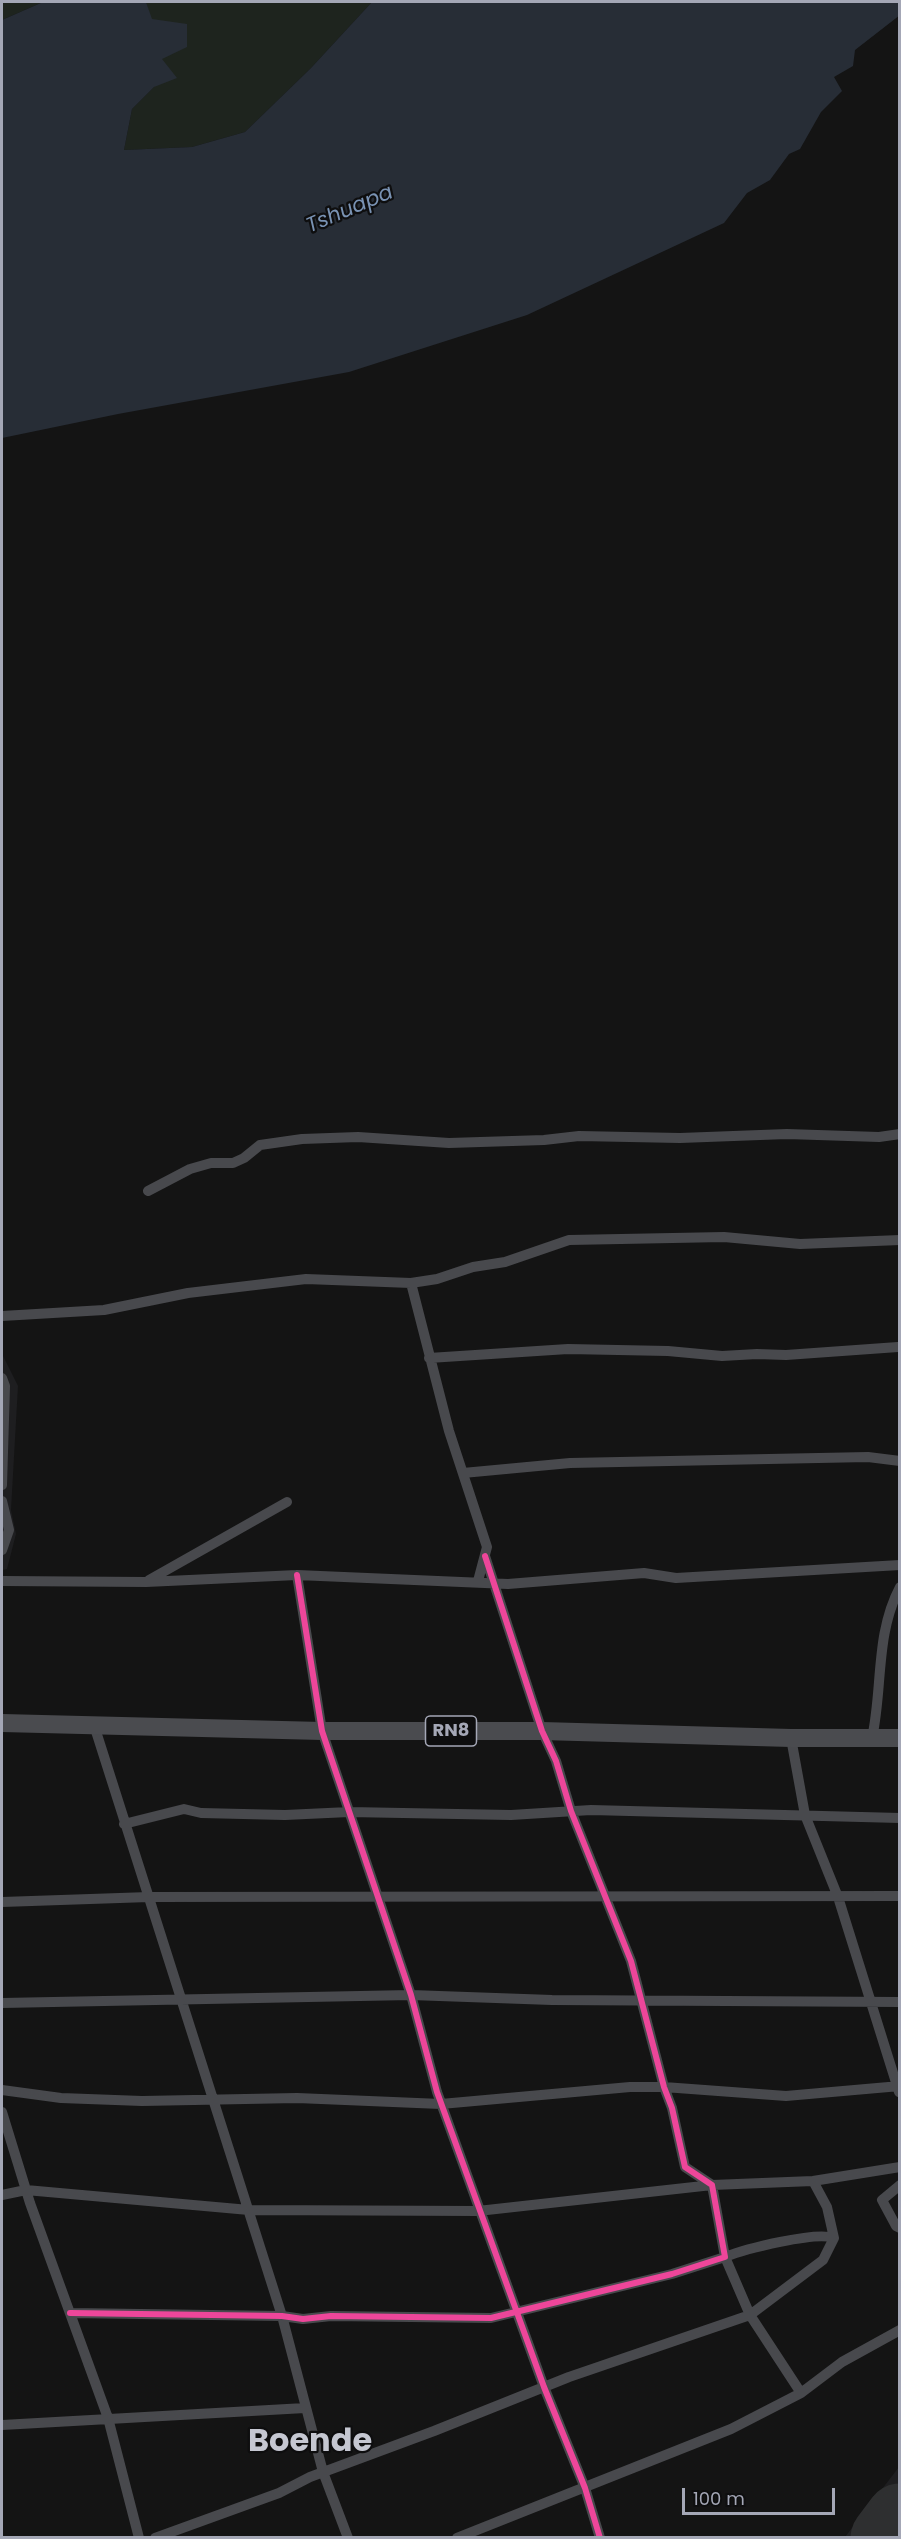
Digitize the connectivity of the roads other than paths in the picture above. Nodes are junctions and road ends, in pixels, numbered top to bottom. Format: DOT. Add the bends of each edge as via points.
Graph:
graph roads {
  1 [pos="900,1134"];
  2 [pos="148,1191"];
  3 [pos="900,1240"];
  4 [pos="411,1283"];
  5 [pos="2,1316"];
  6 [pos="899,1348"];
  7 [pos="429,1358"];
  8 [pos="2,1378"];
  9 [pos="900,1461"];
  10 [pos="463,1473"];
  11 [pos="2,1485"];
  12 [pos="2,1501"];
  13 [pos="287,1502"];
  14 [pos="2,1550"];
  15 [pos="485,1556"];
  16 [pos="900,1565"];
  17 [pos="297,1575"];
  18 [pos="2,1581"];
  19 [pos="478,1581"];
  20 [pos="146,1582"];
  21 [pos="495,1582"];
  22 [pos="900,1587"];
  23 [pos="2,1723"];
  24 [pos="94,1725"];
  25 [pos="322,1731"];
  26 [pos="542,1731"];
  27 [pos="791,1737"];
  28 [pos="872,1738"];
  29 [pos="900,1738"];
  30 [pos="571,1811"];
  31 [pos="349,1812"];
  32 [pos="805,1815"];
  33 [pos="900,1818"];
  34 [pos="124,1824"];
  35 [pos="900,1896"];
  36 [pos="604,1897"];
  37 [pos="838,1897"];
  38 [pos="149,1898"];
  39 [pos="379,1898"];
  40 [pos="2,1902"];
  41 [pos="411,1995"];
  42 [pos="640,1999"];
  43 [pos="181,2000"];
  44 [pos="900,2002"];
  45 [pos="2,2003"];
  46 [pos="870,2003"];
  47 [pos="664,2087"];
  48 [pos="899,2088"];
  49 [pos="2,2090"];
  50 [pos="214,2098"];
  51 [pos="441,2104"];
  52 [pos="2,2112"];
  53 [pos="900,2167"];
  54 [pos="813,2181"];
  55 [pos="712,2185"];
  56 [pos="900,2185"];
  57 [pos="26,2190"];
  58 [pos="2,2195"];
  59 [pos="249,2210"];
  60 [pos="478,2211"];
  61 [pos="900,2228"];
  62 [pos="834,2238"];
  63 [pos="725,2257"];
  64 [pos="70,2313"];
  65 [pos="518,2313"];
  66 [pos="750,2315"];
  67 [pos="282,2316"];
  68 [pos="900,2330"];
  69 [pos="544,2387"];
  70 [pos="801,2393"];
  71 [pos="305,2409"];
  72 [pos="108,2418"];
  73 [pos="2,2425"];
  74 [pos="323,2472"];
  75 [pos="585,2488"];
  76 [pos="139,2538"];
  77 [pos="155,2538"];
  78 [pos="348,2538"];
  79 [pos="457,2538"];
  80 [pos="600,2538"];
  1 -- 2 [label="street" via="579,1136 449,1143 358,1137 302,1139 260,1145 233,1163 211,1163 190,1169"];
  3 -- 4 [label="street" via="800,1244 724,1237 569,1240 505,1262"];
  4 -- 5 [label="street" via="306,1279 188,1293 104,1310"];
  4 -- 7 [label="street"];
  6 -- 7 [label="street" via="768,1356 568,1349"];
  7 -- 10 [label="street"];
  8 -- 11 [label="street"];
  9 -- 10 [label="street" via="868,1457 570,1463"];
  10 -- 15 [label="street" via="487,1547"];
  12 -- 14 [label="street" via="9,1530"];
  13 -- 20 [label="street"];
  15 -- 19 [label="street"];
  15 -- 21 [label="street"];
  16 -- 21 [label="street" via="676,1578 644,1573"];
  17 -- 19 [label="street"];
  17 -- 20 [label="street"];
  17 -- 25 [label="street"];
  18 -- 20 [label="street"];
  19 -- 21 [label="street"];
  21 -- 26 [label="street"];
  22 -- 28 [label="street" via="883,1633 878,1714"];
  23 -- 24 [label="main road, RN8"];
  24 -- 25 [label="main road, RN8"];
  24 -- 34 [label="street"];
  25 -- 26 [label="main road, RN8"];
  25 -- 31 [label="street"];
  26 -- 27 [label="main road, RN8"];
  26 -- 30 [label="street"];
  27 -- 28 [label="main road, RN8"];
  27 -- 32 [label="street"];
  28 -- 29 [label="main road, RN8"];
  30 -- 31 [label="street" via="510,1815"];
  30 -- 32 [label="street"];
  30 -- 36 [label="street"];
  31 -- 34 [label="street" via="285,1815 184,1809"];
  31 -- 39 [label="street"];
  32 -- 33 [label="street"];
  32 -- 37 [label="street"];
  34 -- 38 [label="street"];
  35 -- 37 [label="street"];
  36 -- 37 [label="street"];
  36 -- 39 [label="street"];
  36 -- 42 [label="street" via="631,1961"];
  37 -- 46 [label="street"];
  38 -- 39 [label="street"];
  38 -- 40 [label="street"];
  38 -- 43 [label="street"];
  39 -- 41 [label="street"];
  41 -- 42 [label="street"];
  41 -- 43 [label="street"];
  41 -- 51 [label="street"];
  42 -- 46 [label="street"];
  42 -- 47 [label="street"];
  43 -- 45 [label="street"];
  43 -- 50 [label="street"];
  44 -- 46 [label="street"];
  46 -- 48 [label="street"];
  47 -- 48 [label="street" via="786,2096"];
  47 -- 51 [label="street"];
  47 -- 55 [label="street" via="685,2167"];
  49 -- 50 [label="street" via="130,2101"];
  50 -- 51 [label="street"];
  50 -- 59 [label="street"];
  51 -- 60 [label="street"];
  52 -- 57 [label="street"];
  53 -- 54 [label="street"];
  54 -- 55 [label="street"];
  54 -- 62 [label="street" via="827,2207"];
  55 -- 60 [label="street"];
  55 -- 63 [label="street"];
  56 -- 61 [label="street" via="882,2200"];
  57 -- 58 [label="street"];
  57 -- 59 [label="street"];
  57 -- 64 [label="street"];
  59 -- 60 [label="street"];
  59 -- 67 [label="street"];
  60 -- 65 [label="street"];
  62 -- 63 [label="street" via="790,2240"];
  62 -- 66 [label="street" via="823,2260"];
  63 -- 65 [label="street"];
  63 -- 66 [label="street"];
  64 -- 67 [label="street"];
  64 -- 72 [label="street"];
  65 -- 67 [label="street" via="491,2318"];
  65 -- 69 [label="street"];
  66 -- 69 [label="street"];
  66 -- 70 [label="street"];
  67 -- 71 [label="street"];
  68 -- 70 [label="street" via="842,2362"];
  69 -- 74 [label="street"];
  69 -- 75 [label="street"];
  70 -- 75 [label="street" via="731,2429"];
  71 -- 72 [label="street"];
  71 -- 74 [label="street"];
  72 -- 73 [label="street"];
  72 -- 76 [label="street"];
  74 -- 77 [label="street" via="279,2493"];
  74 -- 78 [label="street"];
  75 -- 79 [label="street"];
  75 -- 80 [label="street"];
}
